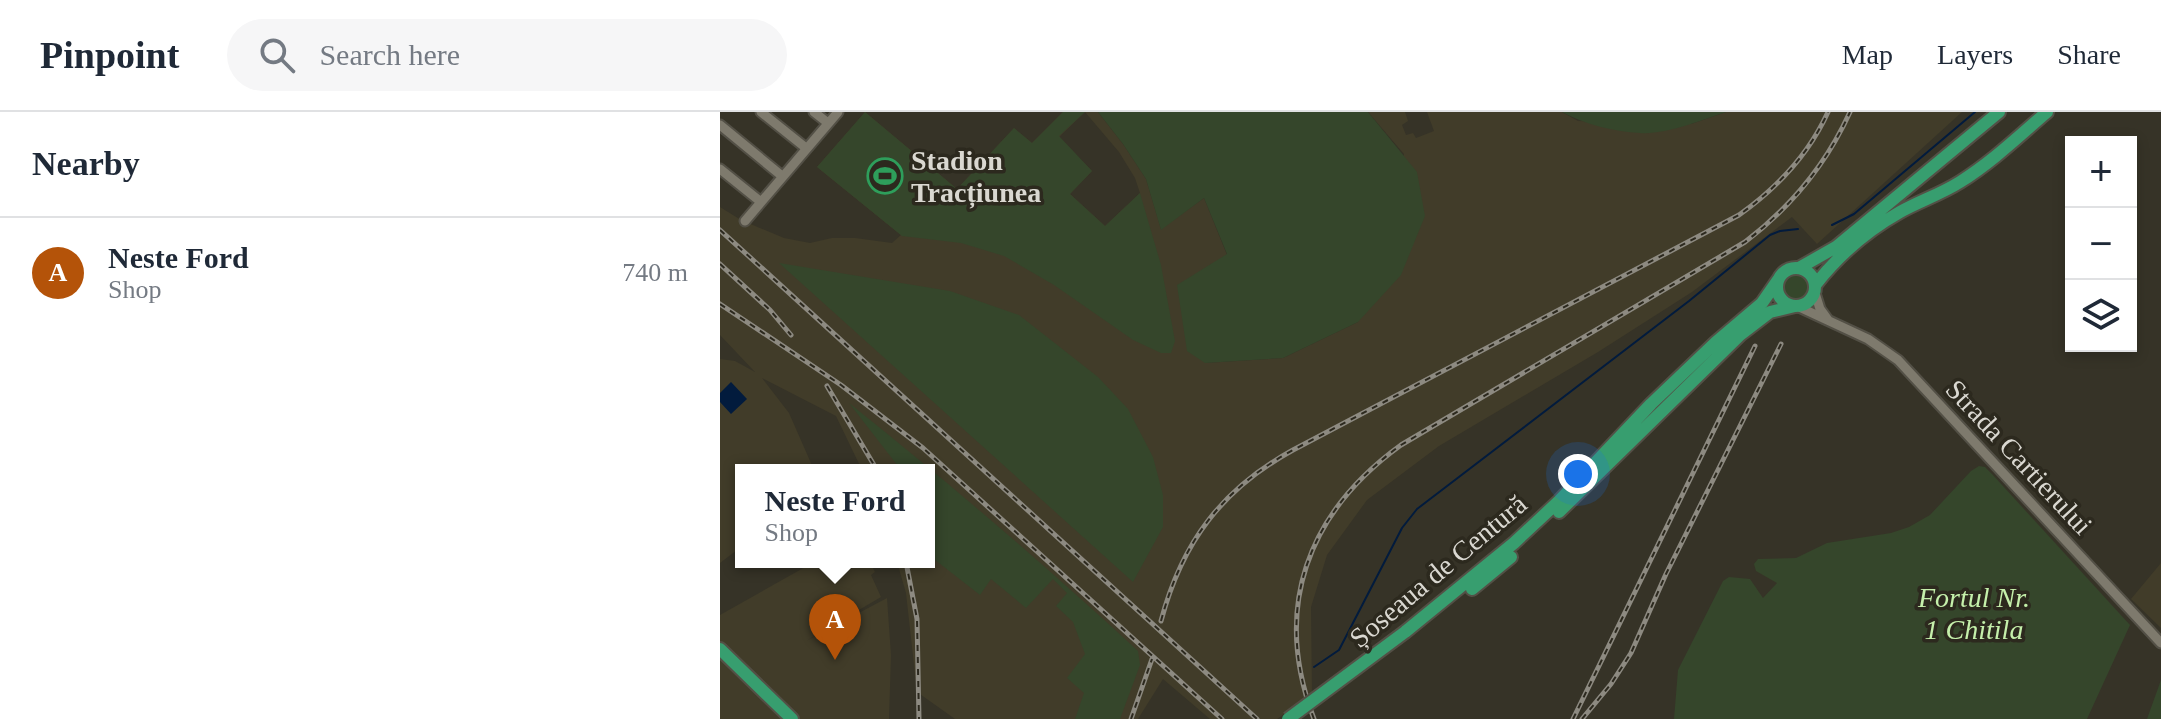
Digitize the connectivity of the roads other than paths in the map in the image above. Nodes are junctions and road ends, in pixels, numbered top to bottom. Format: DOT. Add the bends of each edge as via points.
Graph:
graph roads {
  1 [pos="761,112"];
  2 [pos="814,112"];
  3 [pos="838,112"];
  4 [pos="1999,112"];
  5 [pos="2047,112"];
  6 [pos="828,123"];
  7 [pos="720,125"];
  8 [pos="806,148"];
  9 [pos="720,169"];
  10 [pos="782,176"];
  11 [pos="761,202"];
  12 [pos="745,221"];
  13 [pos="1799,268"];
  14 [pos="1778,280"];
  15 [pos="1815,288"];
  16 [pos="1796,306"];
  17 [pos="1828,320"];
  18 [pos="1408,635"];
  19 [pos="2161,643"];
  20 [pos="720,649"];
  21 [pos="792,719"];
  22 [pos="1288,719"];
  23 [pos="1301,719"];
  1 -- 8 [label="street"];
  2 -- 6 [label="street"];
  3 -- 6 [label="street"];
  4 -- 13 [label="main road, Șoseaua de Centură" via="1836,247"];
  5 -- 15 [label="main road, Șoseaua de Centură" via="1988,163 1875,228 1833,264"];
  6 -- 8 [label="street"];
  7 -- 10 [label="street"];
  8 -- 10 [label="street"];
  9 -- 11 [label="street"];
  10 -- 11 [label="street"];
  11 -- 12 [label="street"];
  13 -- 14 [label="main road, Șoseaua de Centură" via="1785,271"];
  13 -- 15 [label="main road" via="1808,272"];
  14 -- 16 [label="main road" via="1780,297"];
  14 -- 18 [label="main road, Șoseaua de Centură" via="1762,303 1651,404 1525,533"];
  15 -- 16 [label="main road, Șoseaua de Centură" via="1811,300"];
  15 -- 17 [label="street"];
  16 -- 17 [label="street, Strada Cartierului"];
  16 -- 18 [label="main road, Șoseaua de Centură" via="1770,312 1740,335 1512,556"];
  17 -- 19 [label="street, Strada Cartierului" via="1883,348 1919,380"];
  18 -- 22 [label="main road, Șoseaua de Centură, bridge"];
  18 -- 23 [label="main road, Șoseaua de Centură"];
  20 -- 21 [label="main road"];
}
